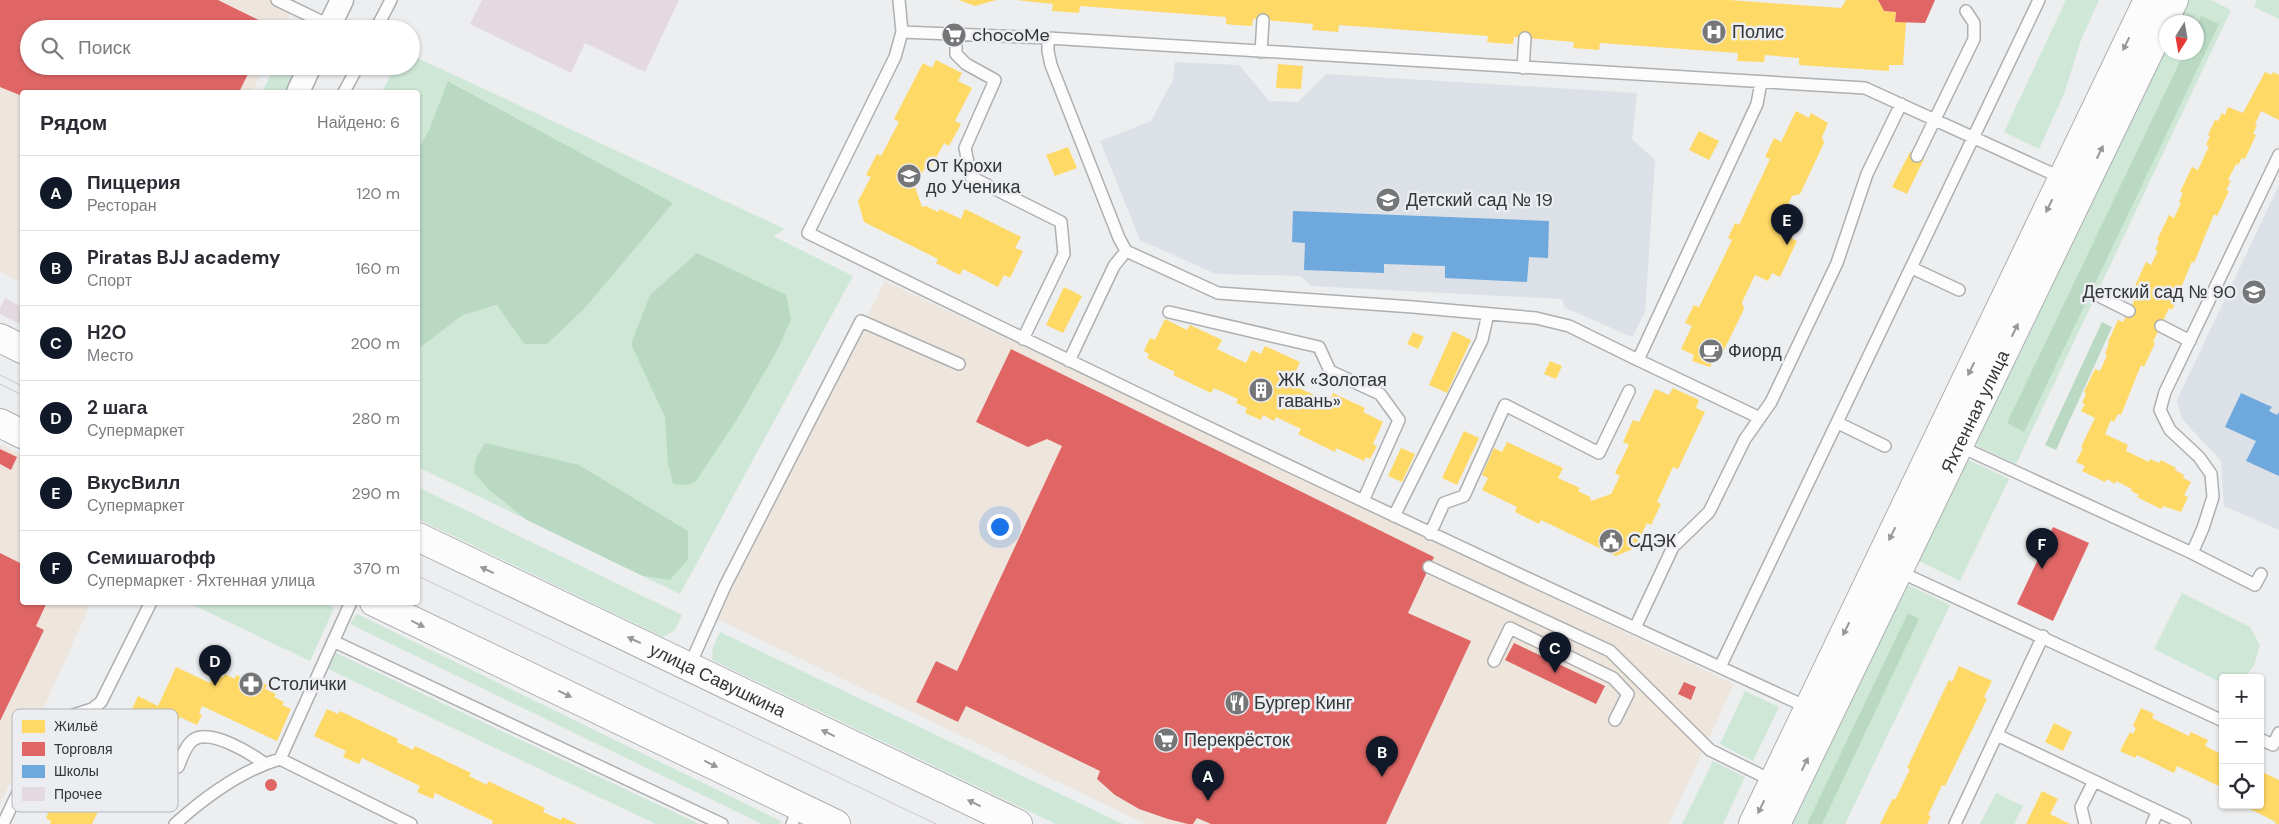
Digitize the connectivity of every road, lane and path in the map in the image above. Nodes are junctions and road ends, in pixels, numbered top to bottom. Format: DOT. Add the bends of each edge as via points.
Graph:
graph roads {
  1 [pos="277,0"];
  2 [pos="342,0"];
  3 [pos="391,0"];
  4 [pos="899,0"];
  5 [pos="2039,0"];
  6 [pos="2148,0"];
  7 [pos="2174,0"];
  8 [pos="1966,11"];
  9 [pos="315,20"];
  10 [pos="332,20"];
  11 [pos="381,20"];
  12 [pos="1263,20"];
  13 [pos="902,32"];
  14 [pos="956,34"];
  15 [pos="1048,38"];
  16 [pos="1525,38"];
  17 [pos="1261,52"];
  18 [pos="1523,68"];
  19 [pos="306,75"];
  20 [pos="353,75"];
  21 [pos="1761,82"];
  22 [pos="299,90"];
  23 [pos="345,90"];
  24 [pos="1901,104"];
  25 [pos="1936,120"];
  26 [pos="1974,138"];
  27 [pos="2279,155"];
  28 [pos="1917,156"];
  29 [pos="2072,184"];
  30 [pos="1126,251"];
  31 [pos="1912,268"];
  32 [pos="1959,290"];
  33 [pos="2101,297"];
  34 [pos="2129,311"];
  35 [pos="1169,312"];
  36 [pos="1488,314"];
  37 [pos="2161,326"];
  38 [pos="0,338"];
  39 [pos="1023,339"];
  40 [pos="2190,341"];
  41 [pos="20,348"];
  42 [pos="1638,360"];
  43 [pos="1069,362"];
  44 [pos="959,364"];
  45 [pos="1629,391"];
  46 [pos="1760,418"];
  47 [pos="0,423"];
  48 [pos="1838,423"];
  49 [pos="20,433"];
  50 [pos="1949,441"];
  51 [pos="1885,446"];
  52 [pos="1363,501"];
  53 [pos="1394,516"];
  54 [pos="1430,534"];
  55 [pos="420,538"];
  56 [pos="2192,554"];
  57 [pos="1888,566"];
  58 [pos="1429,567"];
  59 [pos="2261,574"];
  60 [pos="150,605"];
  61 [pos="350,605"];
  62 [pos="380,605"];
  63 [pos="1635,628"];
  64 [pos="2043,636"];
  65 [pos="333,641"];
  66 [pos="1494,661"];
  67 [pos="1624,665"];
  68 [pos="689,667"];
  69 [pos="1720,667"];
  70 [pos="1613,678"];
  71 [pos="92,709"];
  72 [pos="1818,712"];
  73 [pos="2219,719"];
  74 [pos="1616,720"];
  75 [pos="2279,733"];
  76 [pos="1997,735"];
  77 [pos="2264,741"];
  78 [pos="280,759"];
  79 [pos="264,763"];
  80 [pos="178,767"];
  81 [pos="2094,780"];
  82 [pos="1783,786"];
  83 [pos="12,805"];
  84 [pos="2158,811"];
  85 [pos="795,815"];
  86 [pos="3,824"];
  87 [pos="175,824"];
  88 [pos="412,824"];
  89 [pos="722,824"];
  90 [pos="836,824"];
  91 [pos="1018,824"];
  92 [pos="1753,824"];
  93 [pos="1776,824"];
  94 [pos="1955,824"];
  95 [pos="2084,824"];
  96 [pos="2152,824"];
  97 [pos="2185,824"];
  1 -- 9 [label="lane"];
  2 -- 10 [label="street"];
  3 -- 11 [label="lane"];
  4 -- 13 [label="lane"];
  5 -- 26 [label="lane"];
  6 -- 29 [label="main road, Яхтенная улица, one-way"];
  29 -- 7 [label="main road, Яхтенная улица, one-way"];
  8 -- 25 [label="lane" via="1974,23 1974,39"];
  12 -- 17 [label="lane"];
  13 -- 14 [label="lane"];
  13 -- 39 [label="lane" via="895,57 808,233"];
  14 -- 15 [label="lane"];
  14 -- 39 [label="lane" via="956,54 966,64 995,80 965,148 971,176 1061,222 1064,254"];
  15 -- 17 [label="lane"];
  15 -- 30 [label="lane" via="1051,65"];
  16 -- 18 [label="lane"];
  17 -- 18 [label="lane"];
  18 -- 21 [label="lane"];
  19 -- 22 [label="street"];
  20 -- 23 [label="lane"];
  21 -- 24 [label="lane" via="1865,88"];
  21 -- 42 [label="lane" via="1757,104"];
  24 -- 25 [label="lane"];
  24 -- 46 [label="lane" via="1867,174 1837,263 1771,402"];
  25 -- 26 [label="lane"];
  25 -- 28 [label="lane"];
  26 -- 29 [label="lane"];
  26 -- 31 [label="lane"];
  27 -- 40 [label="lane"];
  29 -- 50 [label="main road, Яхтенная улица"];
  30 -- 36 [label="lane" via="1218,293"];
  30 -- 43 [label="lane" via="1114,266"];
  31 -- 32 [label="lane"];
  31 -- 48 [label="lane"];
  33 -- 34 [label="lane"];
  35 -- 52 [label="lane" via="1320,347 1330,371 1380,394 1399,420"];
  36 -- 42 [label="lane" via="1536,318 1569,326"];
  36 -- 53 [label="lane" via="1482,340"];
  37 -- 40 [label="lane"];
  38 -- 41 [label="main road"];
  39 -- 43 [label="lane"];
  40 -- 56 [label="lane" via="2160,410 2170,430 2211,474 2213,497"];
  42 -- 46 [label="lane"];
  43 -- 52 [label="lane"];
  44 -- 68 [label="lane" via="861,321 725,586"];
  45 -- 54 [label="lane" via="1598,453 1505,406 1464,496 1444,502"];
  46 -- 63 [label="lane" via="1745,439 1709,512 1673,547"];
  47 -- 49 [label="main road"];
  48 -- 51 [label="lane"];
  48 -- 69 [label="lane"];
  50 -- 56 [label="lane"];
  50 -- 57 [label="main road, Яхтенная улица"];
  52 -- 53 [label="lane"];
  53 -- 54 [label="lane"];
  54 -- 63 [label="lane"];
  68 -- 55 [label="main road, улица Савушкина, one-way"];
  56 -- 59 [label="lane" via="2255,585"];
  57 -- 64 [label="lane"];
  57 -- 72 [label="main road, Яхтенная улица"];
  58 -- 67 [label="lane" via="1610,651"];
  60 -- 71 [label="lane" via="101,702"];
  61 -- 65 [label="lane"];
  62 -- 85 [label="main road, one-way"];
  63 -- 69 [label="lane"];
  64 -- 73 [label="lane"];
  64 -- 76 [label="lane"];
  65 -- 78 [label="lane"];
  65 -- 89 [label="lane"];
  66 -- 70 [label="lane" via="1510,628"];
  67 -- 70 [label="lane"];
  67 -- 82 [label="lane" via="1710,750"];
  91 -- 68 [label="main road, улица Савушкина, one-way"];
  69 -- 72 [label="lane"];
  70 -- 74 [label="lane" via="1628,694"];
  72 -- 82 [label="main road, Яхтенная улица"];
  75 -- 77 [label="lane" via="2273,745"];
  76 -- 81 [label="lane"];
  76 -- 94 [label="lane"];
  78 -- 79 [label="lane"];
  78 -- 88 [label="lane"];
  79 -- 80 [label="lane" via="214,737 205,736 188,745"];
  79 -- 87 [label="lane" via="222,788"];
  81 -- 84 [label="lane"];
  81 -- 95 [label="lane" via="2081,806"];
  82 -- 92 [label="main road, Яхтенная улица, one-way"];
  82 -- 93 [label="main road, Яхтенная улица"];
  83 -- 86 [label="lane"];
  84 -- 96 [label="lane"];
  84 -- 97 [label="lane"];
  85 -- 90 [label="main road"];
}
